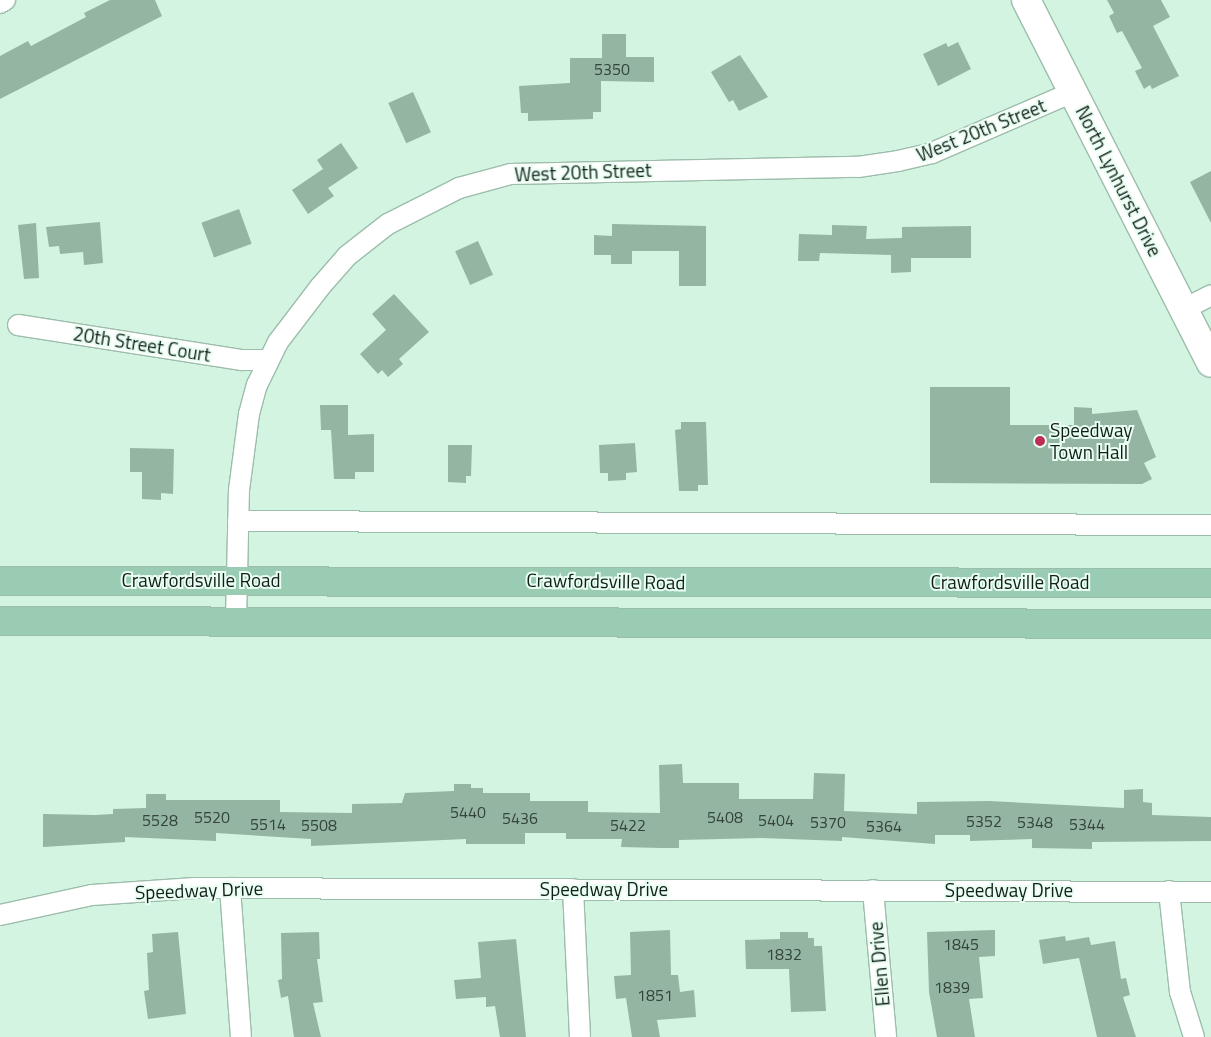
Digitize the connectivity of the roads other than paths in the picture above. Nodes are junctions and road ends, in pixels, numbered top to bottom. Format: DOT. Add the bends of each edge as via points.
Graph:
graph roads {
  1 [pos="5,0"];
  2 [pos="1026,0"];
  3 [pos="0,3"];
  4 [pos="1073,92"];
  5 [pos="1211,295"];
  6 [pos="1184,309"];
  7 [pos="18,325"];
  8 [pos="267,360"];
  9 [pos="1211,363"];
  10 [pos="238,521"];
  11 [pos="1211,525"];
  12 [pos="0,580"];
  13 [pos="237,580"];
  14 [pos="1211,583"];
  15 [pos="0,621"];
  16 [pos="236,621"];
  17 [pos="1211,624"];
  18 [pos="230,888"];
  19 [pos="573,889"];
  20 [pos="873,890"];
  21 [pos="1169,891"];
  22 [pos="1211,892"];
  23 [pos="0,915"];
  24 [pos="241,1037"];
  25 [pos="580,1037"];
  26 [pos="886,1037"];
  27 [pos="1194,1037"];
  1 -- 3 [label="street"];
  2 -- 4 [label="main road, North Lynhurst Drive"];
  4 -- 6 [label="main road, North Lynhurst Drive"];
  4 -- 8 [label="street, West 20th Street" via="932,153 898,161 840,167 537,171 470,184 418,207 358,247 320,287"];
  5 -- 6 [label="street"];
  6 -- 9 [label="main road, North Lynhurst Drive"];
  7 -- 8 [label="street, 20th Street Court" via="242,360"];
  8 -- 10 [label="street, West 20th Street" via="249,414"];
  10 -- 11 [label="street"];
  10 -- 13 [label="street, West 20th Street"];
  12 -- 13 [label="main road, Crawfordsville Road"];
  13 -- 14 [label="main road, Crawfordsville Road"];
  13 -- 16 [label="street, West 20th Street"];
  15 -- 16 [label="main road"];
  16 -- 17 [label="main road"];
  18 -- 19 [label="street, Speedway Drive"];
  18 -- 23 [label="street, Speedway Drive" via="92,896"];
  18 -- 24 [label="street"];
  19 -- 20 [label="street, Speedway Drive"];
  19 -- 25 [label="street"];
  20 -- 21 [label="street, Speedway Drive"];
  20 -- 26 [label="street, Ellen Drive"];
  21 -- 22 [label="street, Speedway Drive"];
  21 -- 27 [label="street" via="1180,992"];
}
